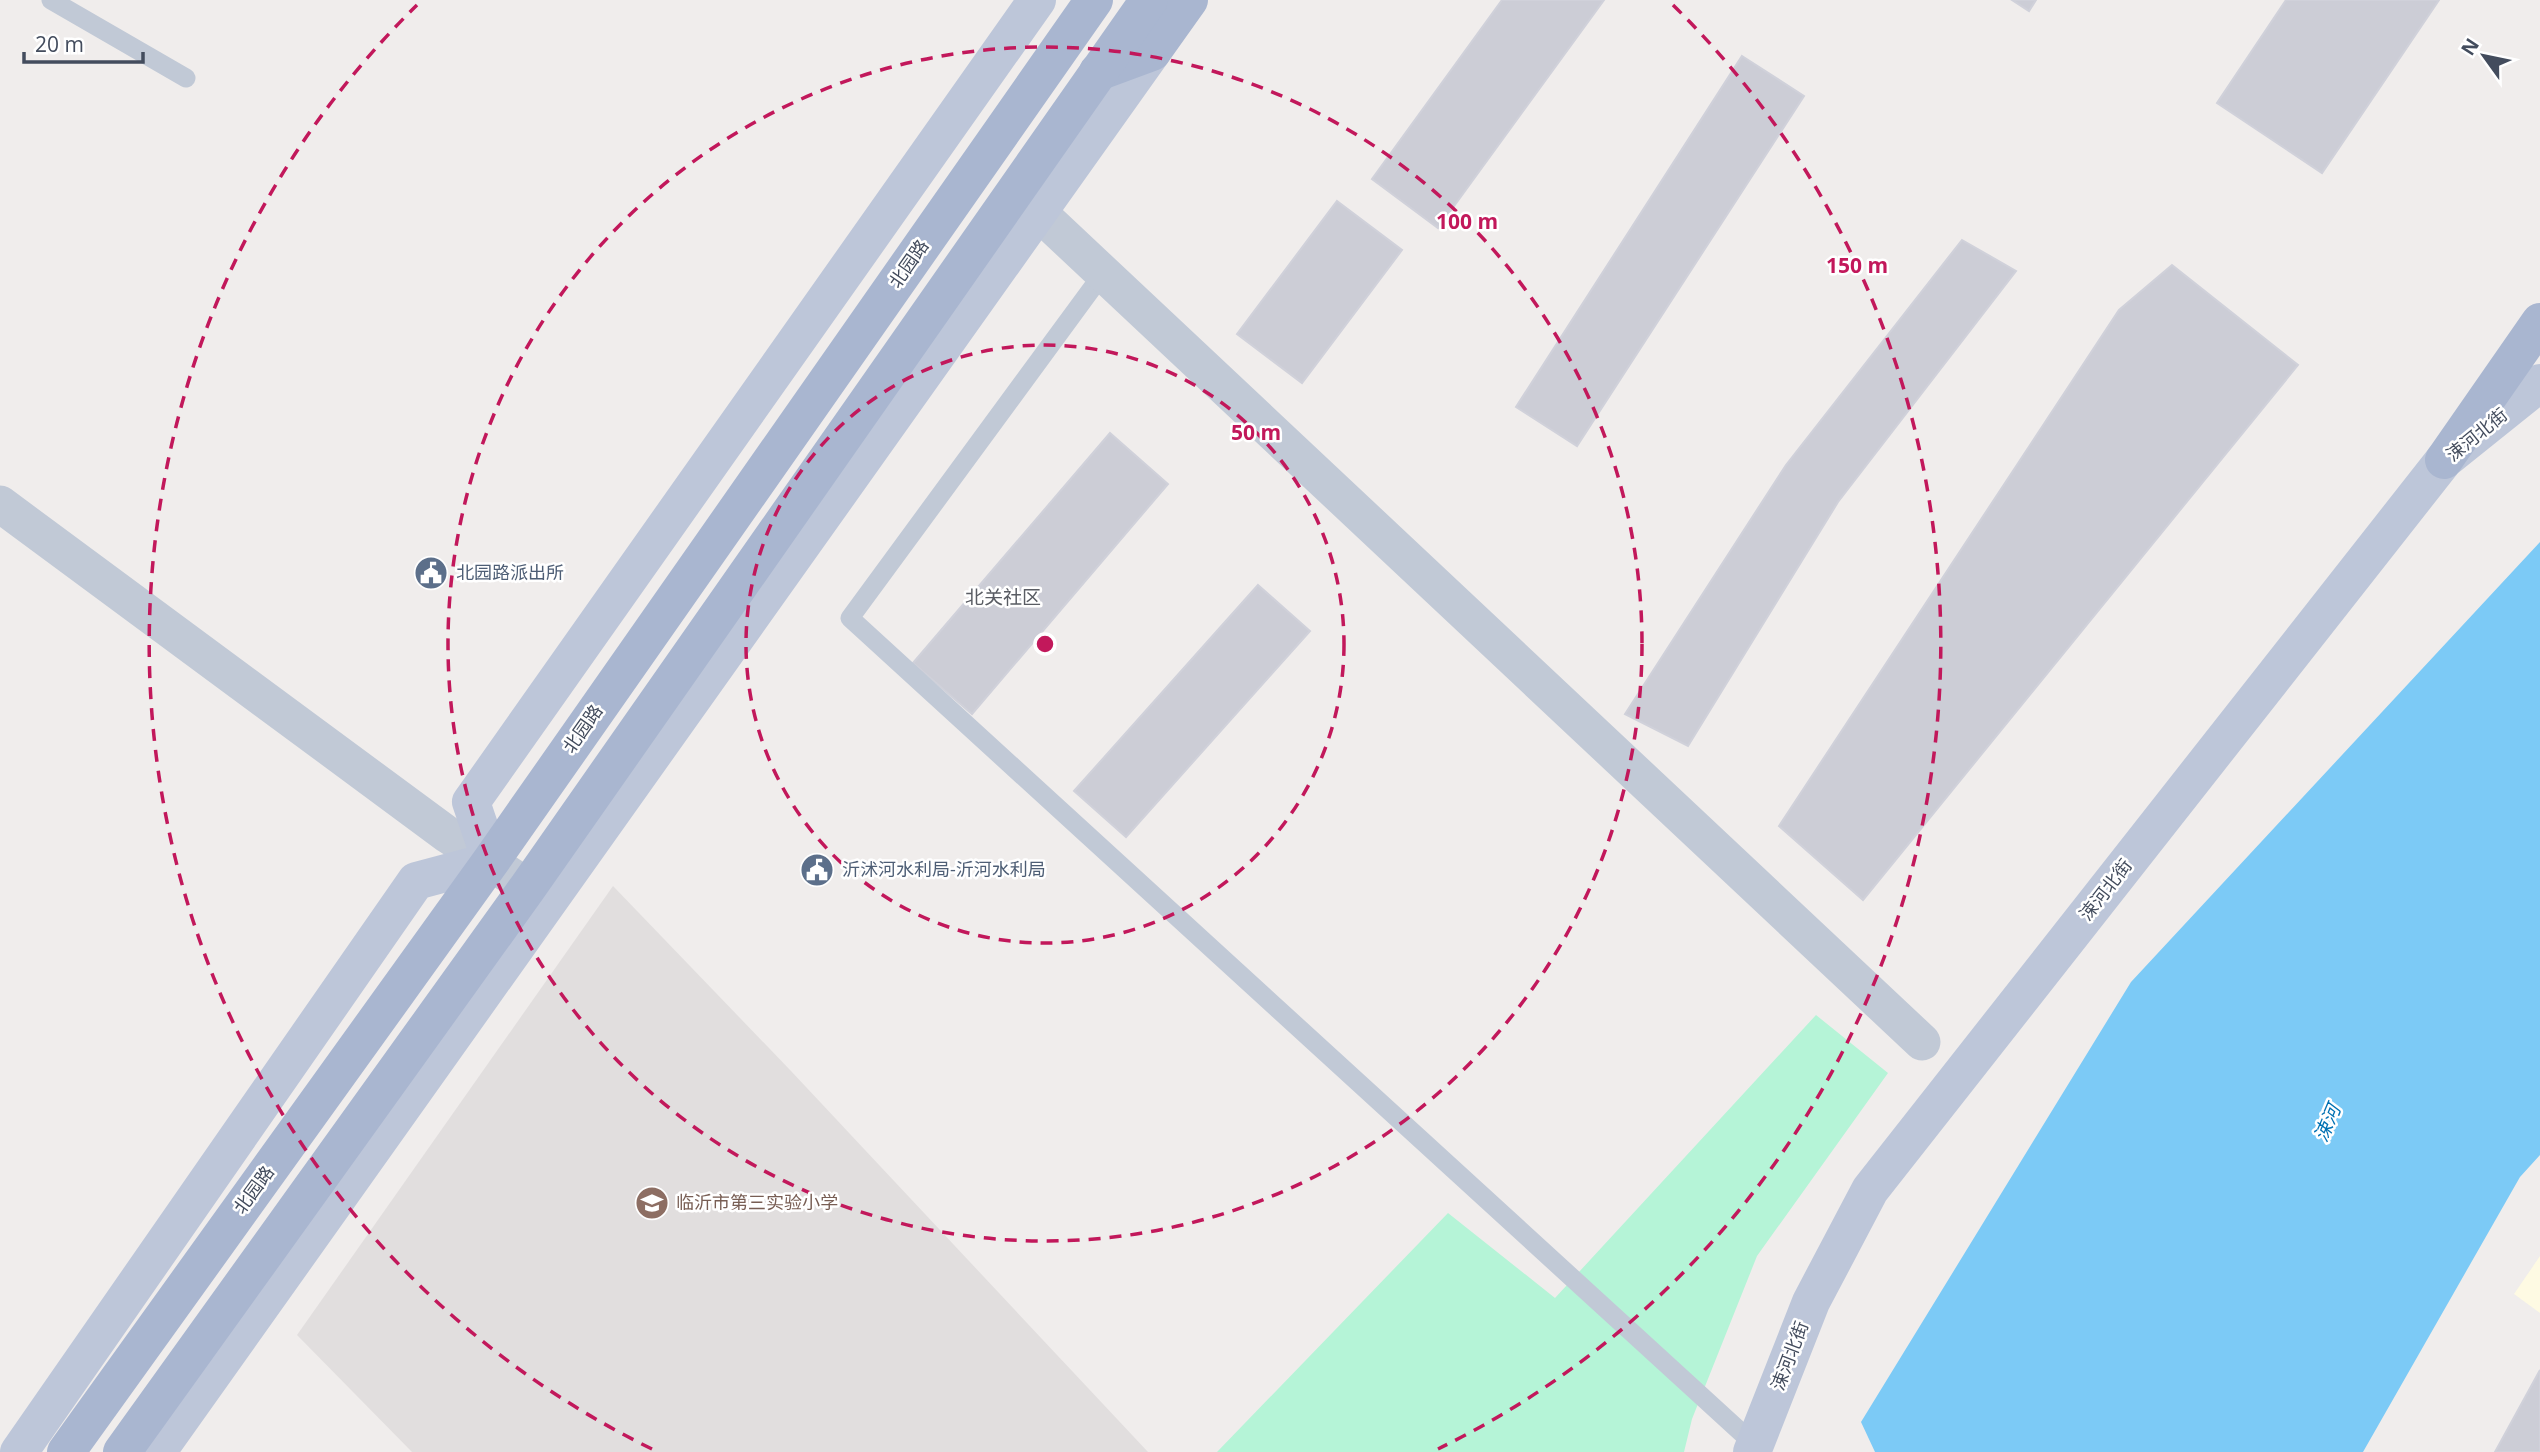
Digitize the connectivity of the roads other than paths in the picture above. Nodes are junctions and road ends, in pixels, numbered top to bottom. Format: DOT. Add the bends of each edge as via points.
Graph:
graph roads {
  1 [pos="51,0"];
  2 [pos="1037,0"];
  3 [pos="1094,0"];
  4 [pos="1149,0"];
  5 [pos="1189,0"];
  6 [pos="1152,52"];
  7 [pos="1098,72"];
  8 [pos="186,78"];
  9 [pos="1038,212"];
  10 [pos="1104,272"];
  11 [pos="2540,322"];
  12 [pos="2540,383"];
  13 [pos="2444,460"];
  14 [pos="0,504"];
  15 [pos="491,861"];
  16 [pos="528,887"];
  17 [pos="1922,1042"];
  18 [pos="1754,1448"];
  19 [pos="19,1452"];
  20 [pos="65,1452"];
  21 [pos="122,1452"];
  22 [pos="158,1452"];
  1 -- 8 [label="lane"];
  2 -- 15 [label="street" via="471,802"];
  3 -- 15 [label="main road, 北园路"];
  4 -- 7 [label="main road"];
  5 -- 6 [label="main road"];
  6 -- 7 [label="main road"];
  6 -- 9 [label="street"];
  7 -- 16 [label="main road"];
  9 -- 10 [label="street"];
  9 -- 22 [label="street"];
  10 -- 17 [label="street"];
  10 -- 18 [label="lane" via="850,618"];
  11 -- 13 [label="main road"];
  12 -- 13 [label="street, 涑河北街"];
  13 -- 18 [label="street, 涑河北街" via="1870,1190 1811,1302"];
  14 -- 15 [label="street" via="448,835"];
  15 -- 16 [label="street"];
  15 -- 19 [label="street" via="416,881"];
  15 -- 20 [label="main road, 北园路"];
  16 -- 21 [label="main road"];
}
